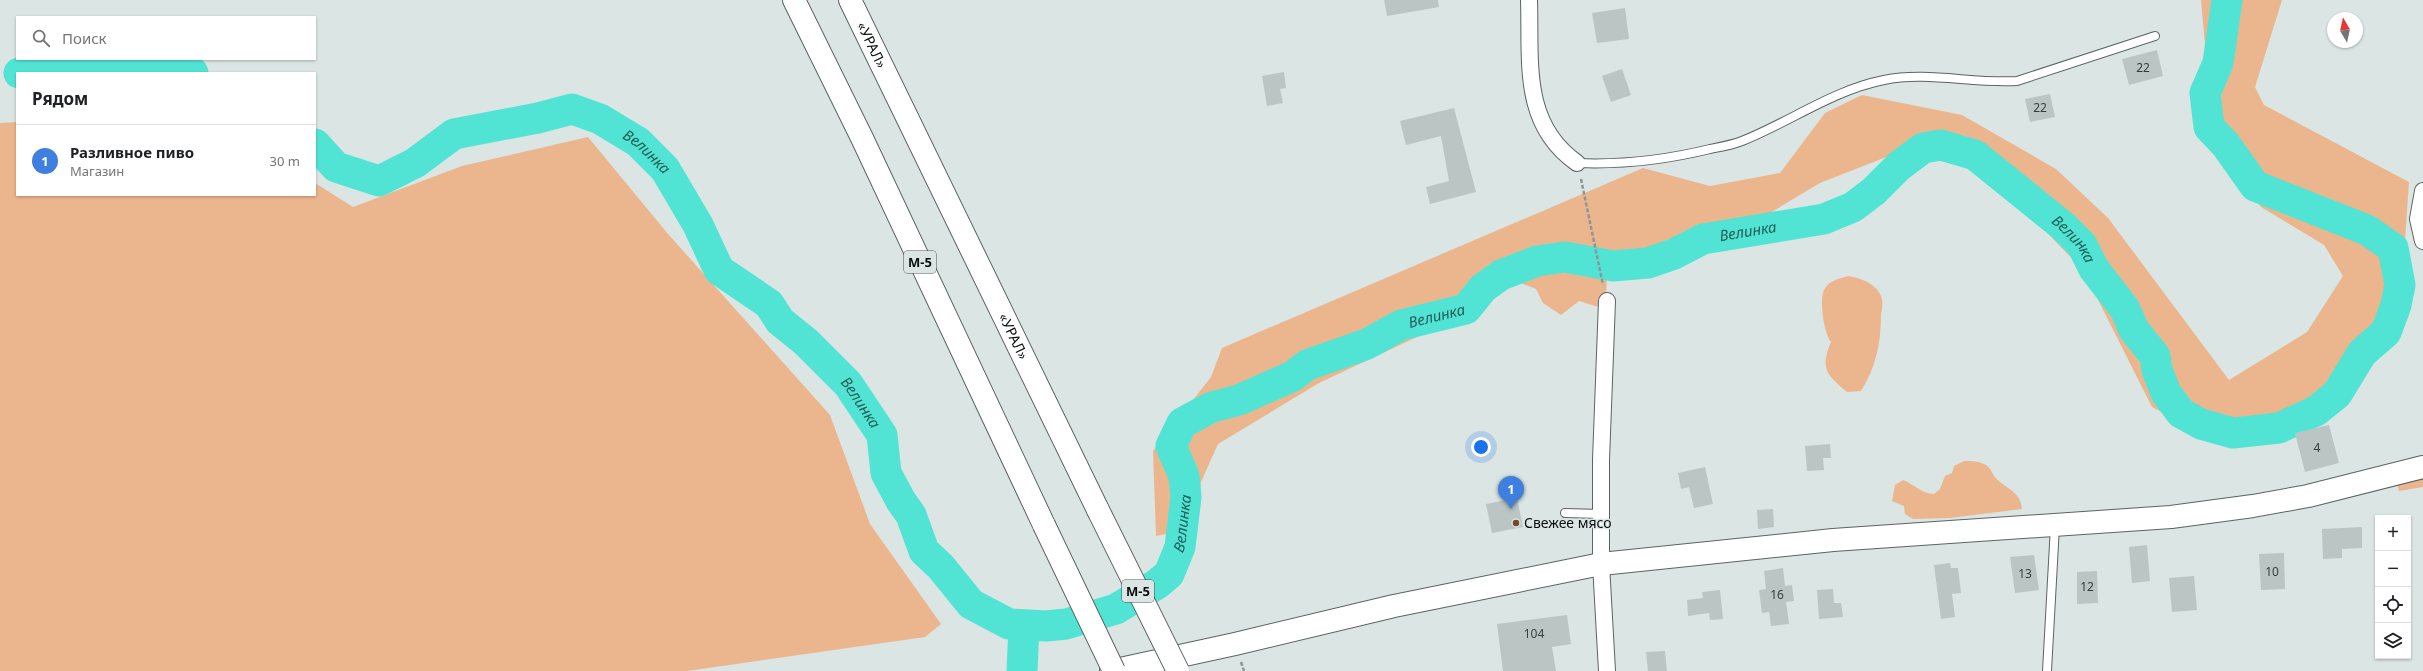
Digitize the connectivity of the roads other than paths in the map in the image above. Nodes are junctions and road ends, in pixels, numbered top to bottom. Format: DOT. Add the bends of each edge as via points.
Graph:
graph roads {
  1 [pos="794,0"];
  2 [pos="850,0"];
  3 [pos="1529,0"];
  4 [pos="2155,36"];
  5 [pos="1577,162"];
  6 [pos="2423,191"];
  7 [pos="2423,241"];
  8 [pos="1607,301"];
  9 [pos="2423,467"];
  10 [pos="1565,513"];
  11 [pos="1601,514"];
  12 [pos="2055,526"];
  13 [pos="1602,564"];
  14 [pos="1111,671"];
  15 [pos="1114,671"];
  16 [pos="1178,671"];
  17 [pos="1607,671"];
  18 [pos="2047,671"];
  1 -- 15 [label="main road, М-5, bridge"];
  2 -- 16 [label="main road, «УРАЛ» / М-5, bridge"];
  3 -- 5 [label="street" via="1534,97 1539,117 1546,132 1561,152"];
  4 -- 5 [label="lane" via="2017,81 1917,78 1884,80 1841,92 1741,142 1674,158 1613,164"];
  6 -- 7 [label="street" via="2418,219"];
  8 -- 11 [label="street"];
  9 -- 12 [label="main road" via="2352,486 2253,506 2171,517"];
  10 -- 11 [label="lane"];
  11 -- 13 [label="street"];
  12 -- 13 [label="main road" via="1833,540"];
  12 -- 18 [label="lane"];
  13 -- 14 [label="main road" via="1394,606"];
  13 -- 17 [label="street"];
}
